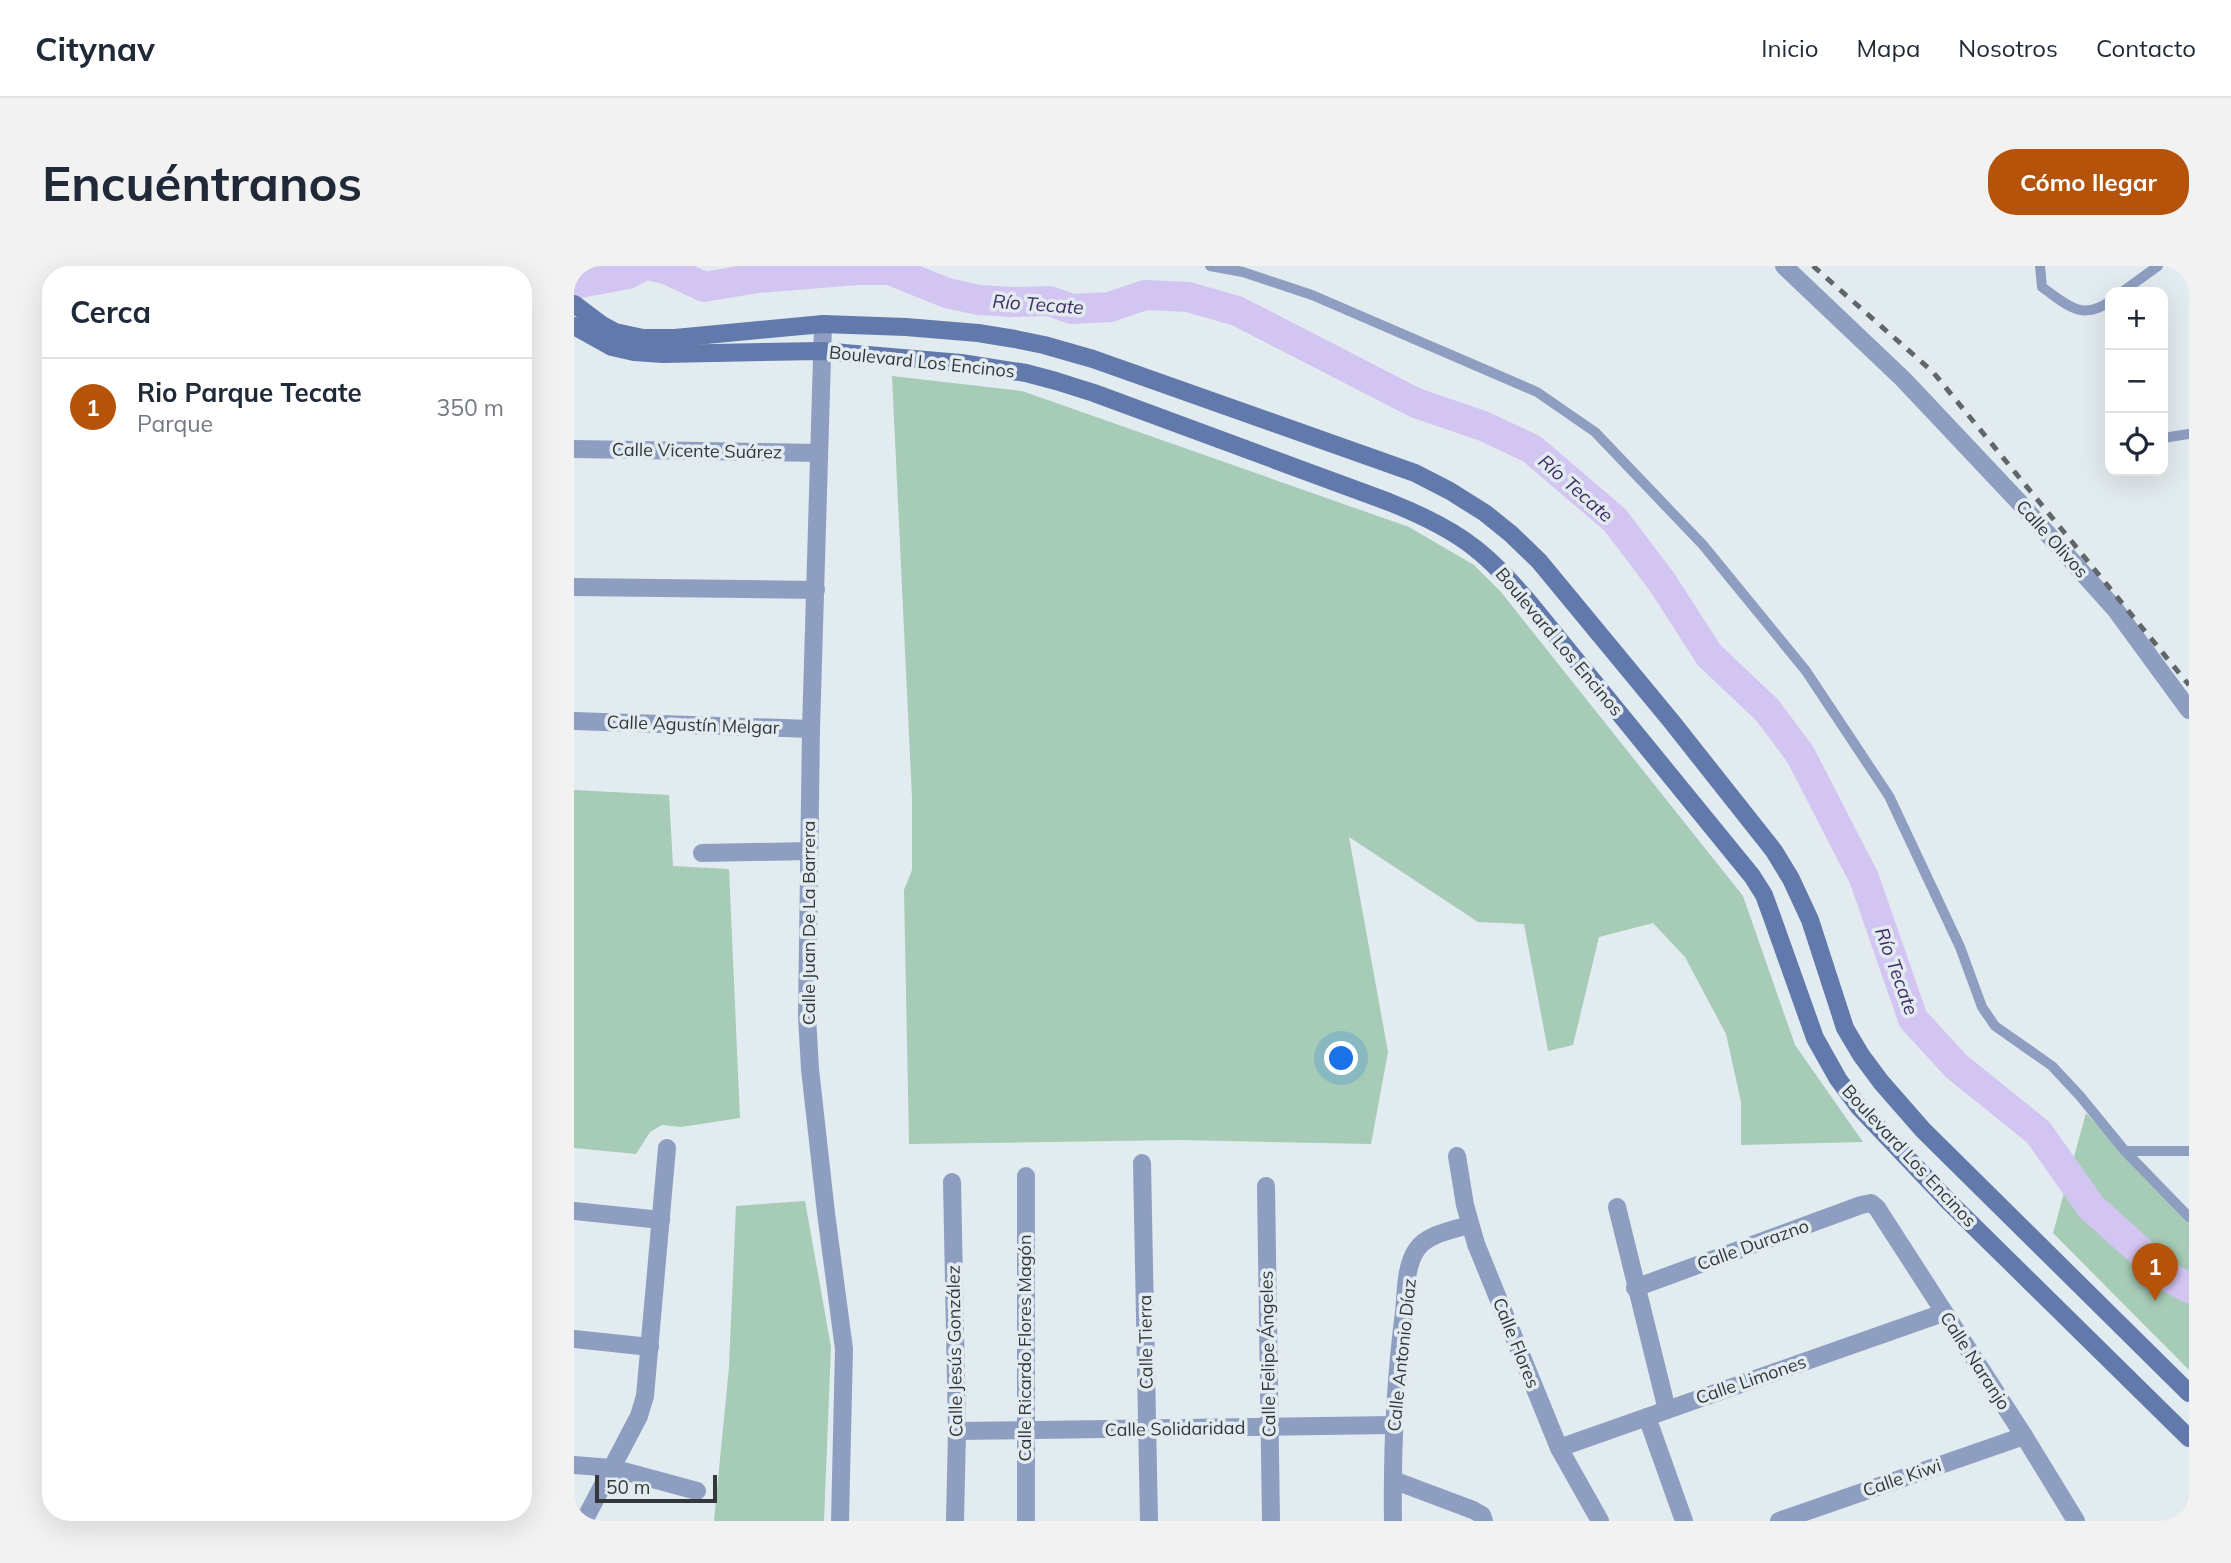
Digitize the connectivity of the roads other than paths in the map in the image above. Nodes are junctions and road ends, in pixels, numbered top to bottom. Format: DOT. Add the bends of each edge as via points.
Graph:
graph roads {
  1 [pos="1210,266"];
  2 [pos="1784,266"];
  3 [pos="2040,266"];
  4 [pos="2158,266"];
  5 [pos="2129,287"];
  6 [pos="2105,305"];
  7 [pos="578,318"];
  8 [pos="823,324"];
  9 [pos="821,351"];
  10 [pos="2189,434"];
  11 [pos="2168,437"];
  12 [pos="574,449"];
  13 [pos="819,453"];
  14 [pos="574,587"];
  15 [pos="816,590"];
  16 [pos="2189,710"];
  17 [pos="574,721"];
  18 [pos="811,729"];
  19 [pos="809,851"];
  20 [pos="702,853"];
  21 [pos="667,1148"];
  22 [pos="2125,1151"];
  23 [pos="2189,1151"];
  24 [pos="1457,1156"];
  25 [pos="1142,1163"];
  26 [pos="1026,1176"];
  27 [pos="1970,1177"];
  28 [pos="952,1182"];
  29 [pos="1266,1186"];
  30 [pos="1949,1202"];
  31 [pos="1871,1203"];
  32 [pos="1617,1207"];
  33 [pos="574,1211"];
  34 [pos="2189,1217"];
  35 [pos="661,1220"];
  36 [pos="1469,1225"];
  37 [pos="1635,1288"];
  38 [pos="1943,1312"];
  39 [pos="574,1339"];
  40 [pos="650,1347"];
  41 [pos="2189,1393"];
  42 [pos="1667,1410"];
  43 [pos="1647,1417"];
  44 [pos="1393,1425"];
  45 [pos="1148,1429"];
  46 [pos="1269,1429"];
  47 [pos="957,1431"];
  48 [pos="1025,1432"];
  49 [pos="2024,1436"];
  50 [pos="2189,1438"];
  51 [pos="1559,1448"];
  52 [pos="574,1465"];
  53 [pos="612,1468"];
  54 [pos="1393,1480"];
  55 [pos="697,1492"];
  56 [pos="584,1521"];
  57 [pos="840,1521"];
  58 [pos="955,1521"];
  59 [pos="1026,1521"];
  60 [pos="1149,1521"];
  61 [pos="1271,1521"];
  62 [pos="1393,1521"];
  63 [pos="1484,1521"];
  64 [pos="1600,1521"];
  65 [pos="1684,1521"];
  66 [pos="1779,1521"];
  67 [pos="2076,1521"];
  1 -- 22 [label="lane" via="1312,295 1537,392 1595,432 1703,545 1806,671 1889,796 1995,1026 2052,1066"];
  2 -- 16 [label="street, Calle Olivos" via="1903,379 2019,502 2115,609"];
  3 -- 6 [label="lane" via="2042,287 2073,310 2089,311"];
  4 -- 5 [label="lane"];
  7 -- 8 [label="main road, Boulevard Los Encinos" via="615,332 659,338"];
  7 -- 9 [label="main road, Boulevard Los Encinos" via="612,347 634,352"];
  8 -- 9 [label="street, Calle Juan De La Barrera"];
  8 -- 27 [label="main road, Boulevard Los Encinos" via="978,333 1044,345 1415,473 1485,513 1539,561 1774,851 1810,920 1841,1018 1861,1055 1923,1130"];
  9 -- 13 [label="street, Calle Juan De La Barrera"];
  9 -- 30 [label="main road, Boulevard Los Encinos" via="961,363 1056,381 1389,502 1475,547 1527,600 1752,876 1772,917 1811,1029 1838,1079 1858,1107"];
  10 -- 11 [label="lane"];
  12 -- 13 [label="street, Calle Vicente Suárez"];
  13 -- 15 [label="street, Calle Juan De La Barrera"];
  14 -- 15 [label="street"];
  15 -- 18 [label="street, Calle Juan De La Barrera"];
  17 -- 18 [label="street, Calle Agustín Melgar"];
  18 -- 19 [label="street, Calle Juan De La Barrera"];
  19 -- 20 [label="street"];
  19 -- 57 [label="street, Calle Juan De La Barrera" via="806,967 810,1069 844,1349"];
  21 -- 35 [label="street"];
  22 -- 23 [label="lane"];
  22 -- 34 [label="lane"];
  24 -- 36 [label="street, Calle Flores"];
  25 -- 45 [label="street, Calle Tierra"];
  26 -- 48 [label="street, Calle Ricardo Flores Magón"];
  27 -- 30 [label="main road"];
  27 -- 41 [label="main road, Boulevard Los Encinos"];
  28 -- 47 [label="street, Calle Jesús González"];
  29 -- 46 [label="street, Calle Felipe Ángeles"];
  30 -- 50 [label="main road, Boulevard Los Encinos"];
  31 -- 37 [label="street, Calle Durazno"];
  31 -- 38 [label="street, Calle Naranjo"];
  32 -- 37 [label="street"];
  33 -- 35 [label="street"];
  35 -- 40 [label="street"];
  36 -- 44 [label="street, Calle Antonio Díaz" via="1423,1242 1416,1250 1407,1281"];
  36 -- 51 [label="street, Calle Flores"];
  37 -- 42 [label="street"];
  38 -- 42 [label="street, Calle Limones"];
  38 -- 49 [label="street, Calle Naranjo"];
  39 -- 40 [label="street"];
  40 -- 53 [label="street" via="642,1407"];
  42 -- 43 [label="street, Calle Limones"];
  43 -- 51 [label="street, Calle Limones"];
  43 -- 65 [label="street"];
  44 -- 46 [label="street, Calle Solidaridad"];
  44 -- 54 [label="street, Calle Antonio Díaz"];
  45 -- 46 [label="street, Calle Solidaridad"];
  45 -- 48 [label="street, Calle Solidaridad"];
  45 -- 60 [label="street, Calle Tierra"];
  46 -- 61 [label="street, Calle Felipe Ángeles"];
  47 -- 48 [label="street, Calle Solidaridad"];
  47 -- 58 [label="street, Calle Jesús González"];
  48 -- 59 [label="street, Calle Ricardo Flores Magón"];
  49 -- 66 [label="street, Calle Kiwi"];
  49 -- 67 [label="street, Calle Naranjo"];
  51 -- 64 [label="street, Calle Flores"];
  52 -- 53 [label="street"];
  53 -- 55 [label="street"];
  53 -- 56 [label="street"];
  54 -- 62 [label="street, Calle Antonio Díaz"];
  54 -- 63 [label="street" via="1473,1510"];
}
